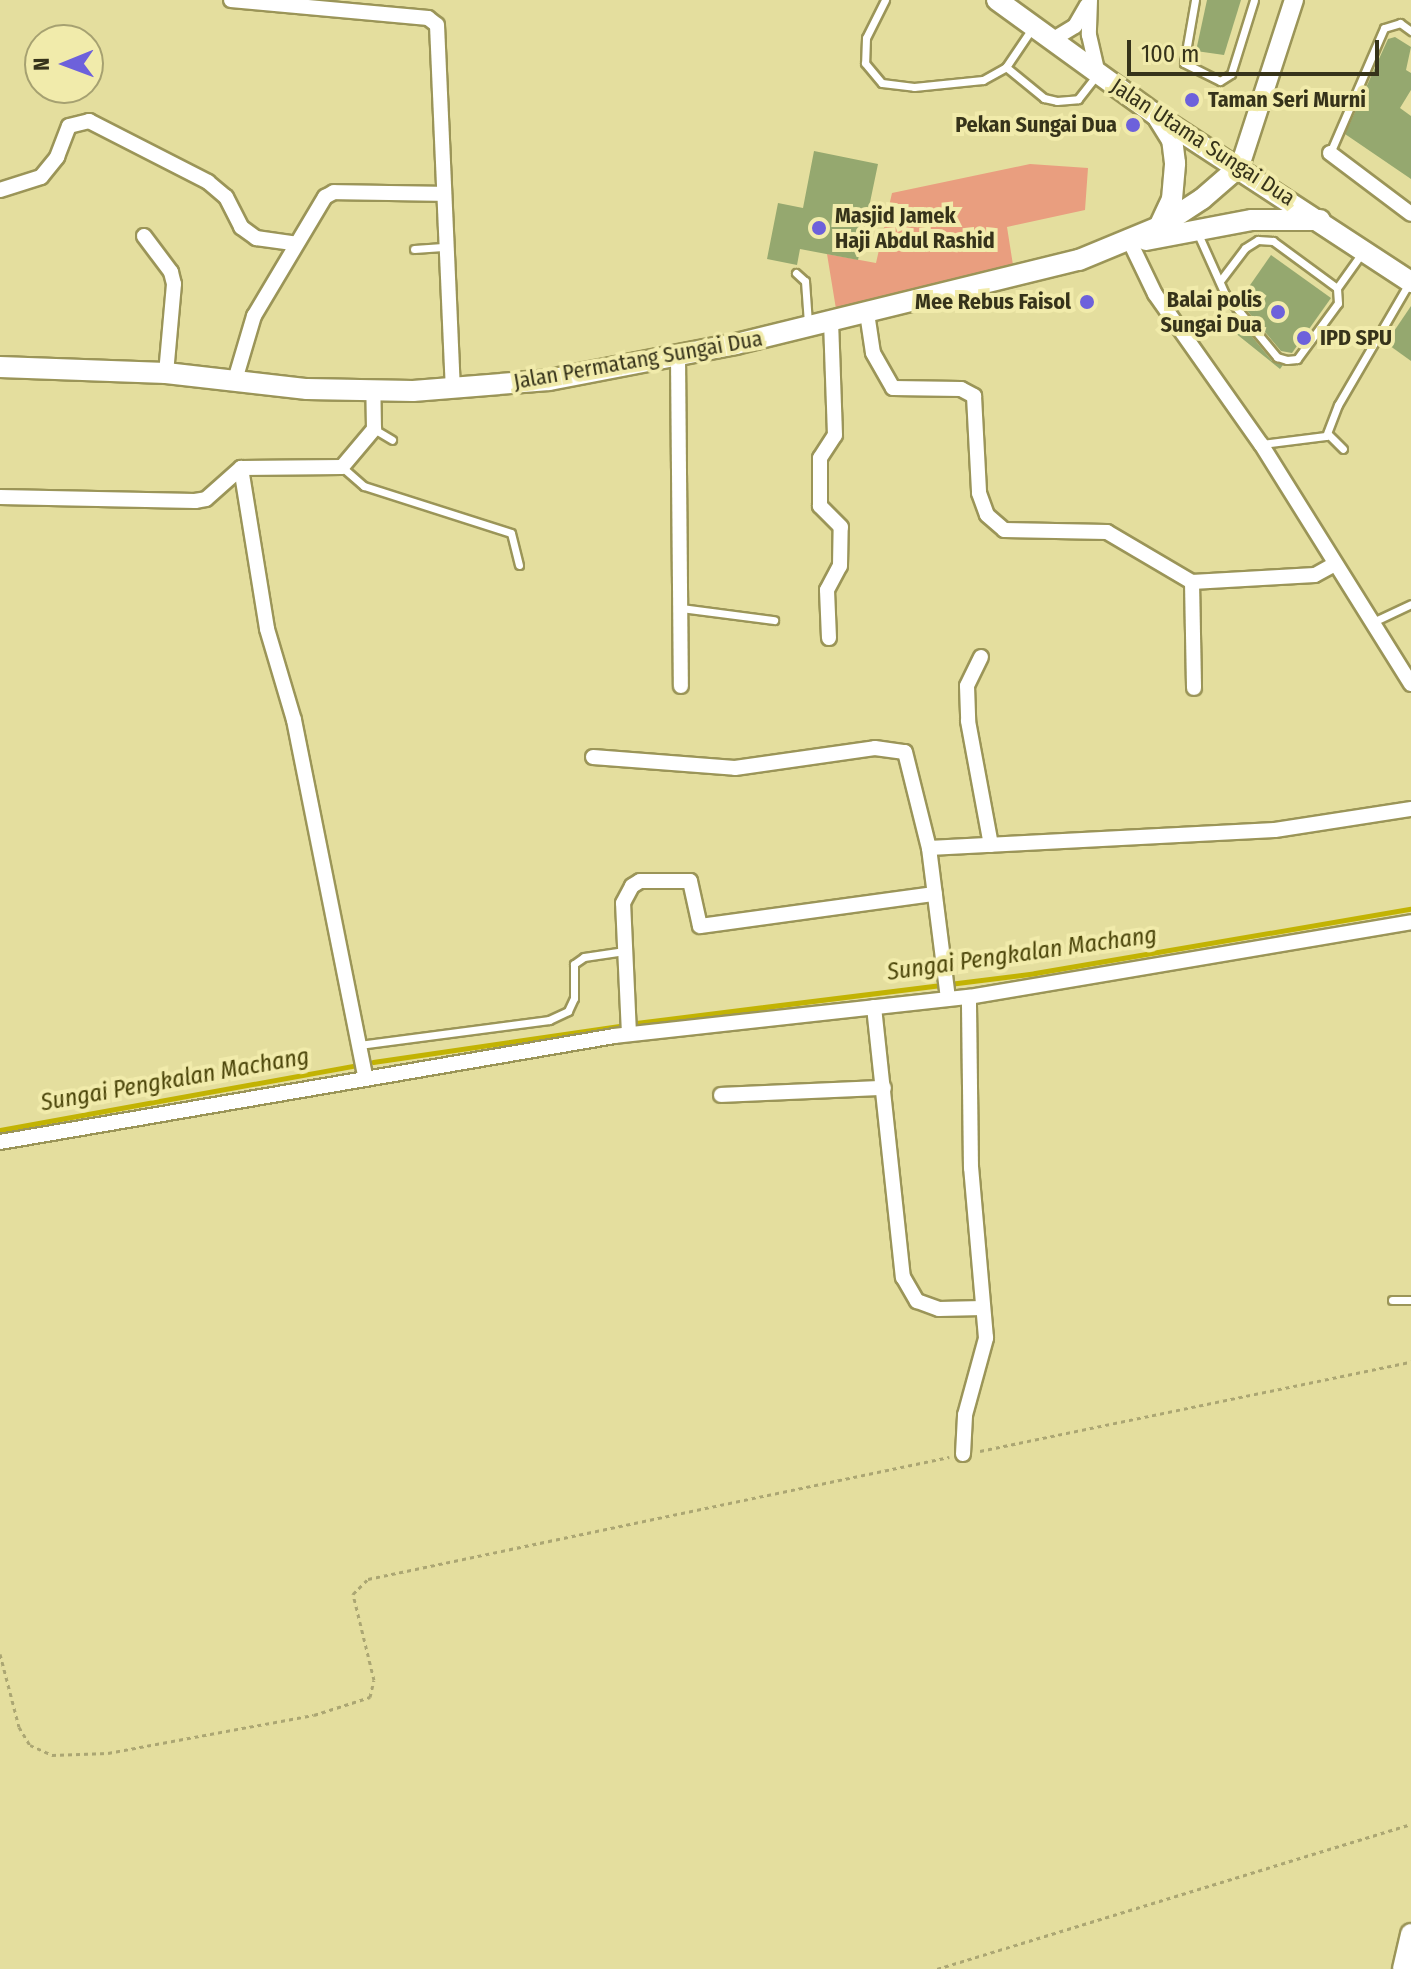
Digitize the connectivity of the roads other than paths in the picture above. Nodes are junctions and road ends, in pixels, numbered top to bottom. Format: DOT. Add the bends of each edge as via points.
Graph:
graph roads {
  1 [pos="231,0"];
  2 [pos="885,0"];
  3 [pos="997,0"];
  4 [pos="1090,0"];
  5 [pos="1195,0"];
  6 [pos="1254,0"];
  7 [pos="1294,0"];
  8 [pos="1033,26"];
  9 [pos="1411,31"];
  10 [pos="1052,40"];
  11 [pos="1006,67"];
  12 [pos="1098,73"];
  13 [pos="1157,116"];
  14 [pos="1330,153"];
  15 [pos="1240,166"];
  16 [pos="0,190"];
  17 [pos="444,194"];
  18 [pos="1411,214"];
  19 [pos="1320,220"];
  20 [pos="1159,227"];
  21 [pos="1197,232"];
  22 [pos="144,236"];
  23 [pos="1130,242"];
  24 [pos="293,243"];
  25 [pos="443,247"];
  26 [pos="414,249"];
  27 [pos="1364,249"];
  28 [pos="796,273"];
  29 [pos="1220,281"];
  30 [pos="1410,281"];
  31 [pos="1337,288"];
  32 [pos="867,313"];
  33 [pos="831,322"];
  34 [pos="808,327"];
  35 [pos="678,357"];
  36 [pos="0,367"];
  37 [pos="166,373"];
  38 [pos="235,380"];
  39 [pos="453,388"];
  40 [pos="373,390"];
  41 [pos="374,429"];
  42 [pos="1328,434"];
  43 [pos="392,440"];
  44 [pos="1261,444"];
  45 [pos="1343,449"];
  46 [pos="342,467"];
  47 [pos="241,468"];
  48 [pos="0,497"];
  49 [pos="519,565"];
  50 [pos="1333,565"];
  51 [pos="1192,582"];
  52 [pos="1411,604"];
  53 [pos="681,608"];
  54 [pos="774,620"];
  55 [pos="1371,623"];
  56 [pos="829,638"];
  57 [pos="981,657"];
  58 [pos="1411,684"];
  59 [pos="681,686"];
  60 [pos="1194,688"];
  61 [pos="593,757"];
  62 [pos="1411,809"];
  63 [pos="991,845"];
  64 [pos="929,848"];
  65 [pos="935,894"];
  66 [pos="1411,922"];
  67 [pos="625,951"];
  68 [pos="948,997"];
  69 [pos="969,997"];
  70 [pos="874,1007"];
  71 [pos="629,1034"];
  72 [pos="359,1045"];
  73 [pos="365,1075"];
  74 [pos="884,1088"];
  75 [pos="721,1095"];
  76 [pos="0,1142"];
  77 [pos="1392,1300"];
  78 [pos="1411,1300"];
  79 [pos="983,1308"];
  80 [pos="963,1454"];
  81 [pos="1411,1934"];
  82 [pos="1403,1969"];
  1 -- 17 [label="street" via="434,20 440,48"];
  2 -- 11 [label="lane" via="866,38 865,63 882,83 914,87 983,80"];
  3 -- 8 [label="main road, Jalan Utama Sungai Dua"];
  4 -- 10 [label="street" via="1075,26"];
  4 -- 12 [label="street" via="1089,35"];
  5 -- 6 [label="lane" via="1184,63 1220,81 1231,74"];
  7 -- 15 [label="street"];
  8 -- 10 [label="main road, Jalan Utama Sungai Dua"];
  8 -- 11 [label="lane"];
  9 -- 14 [label="lane" via="1400,23 1384,28"];
  10 -- 12 [label="main road, Jalan Utama Sungai Dua"];
  11 -- 12 [label="lane" via="1044,98 1057,101 1078,99"];
  12 -- 13 [label="main road, Jalan Utama Sungai Dua"];
  13 -- 15 [label="main road, Jalan Utama Sungai Dua"];
  13 -- 20 [label="main road" via="1172,140 1175,163 1172,199"];
  14 -- 18 [label="street"];
  15 -- 19 [label="main road, Jalan Utama Sungai Dua"];
  15 -- 20 [label="main road, Jalan Permatang Sungai Dua"];
  16 -- 24 [label="street" via="41,177 57,157 69,126 89,121 208,182 226,197 241,227 256,238"];
  17 -- 24 [label="street" via="334,192 317,206"];
  17 -- 25 [label="street"];
  19 -- 21 [label="main road" via="1252,220"];
  19 -- 27 [label="main road, Jalan Utama Sungai Dua"];
  20 -- 23 [label="main road, Jalan Permatang Sungai Dua"];
  21 -- 23 [label="main road"];
  21 -- 29 [label="lane"];
  22 -- 37 [label="street" via="174,284"];
  23 -- 32 [label="main road, Jalan Permatang Sungai Dua"];
  23 -- 44 [label="street" via="1155,294"];
  24 -- 38 [label="street" via="254,316"];
  25 -- 26 [label="lane"];
  25 -- 39 [label="street" via="454,323"];
  27 -- 30 [label="main road, Jalan Utama Sungai Dua"];
  27 -- 31 [label="lane"];
  28 -- 34 [label="lane" via="805,281"];
  29 -- 31 [label="lane" via="1245,248 1258,240 1273,241"];
  29 -- 31 [label="lane" via="1277,357 1287,360 1297,359 1338,303"];
  30 -- 42 [label="lane" via="1338,405"];
  32 -- 33 [label="main road, Jalan Permatang Sungai Dua"];
  32 -- 51 [label="street" via="875,361 893,388 961,389 974,396 979,493 994,524 1004,530 1107,532"];
  33 -- 34 [label="main road, Jalan Permatang Sungai Dua"];
  33 -- 56 [label="street" via="835,435 820,458 820,506 844,527 840,566 827,590"];
  34 -- 35 [label="main road, Jalan Permatang Sungai Dua"];
  35 -- 39 [label="main road, Jalan Permatang Sungai Dua" via="549,380"];
  35 -- 53 [label="street"];
  36 -- 37 [label="main road, Jalan Permatang Sungai Dua"];
  37 -- 38 [label="main road, Jalan Permatang Sungai Dua"];
  38 -- 40 [label="main road, Jalan Permatang Sungai Dua"];
  39 -- 40 [label="main road, Jalan Permatang Sungai Dua"];
  40 -- 41 [label="street"];
  41 -- 43 [label="lane"];
  41 -- 46 [label="street"];
  42 -- 44 [label="lane"];
  42 -- 45 [label="lane"];
  44 -- 50 [label="street"];
  46 -- 47 [label="street"];
  46 -- 49 [label="lane" via="364,486 511,533"];
  47 -- 48 [label="street" via="206,499 195,501"];
  47 -- 72 [label="street" via="267,629 294,720"];
  50 -- 51 [label="street" via="1315,575"];
  50 -- 55 [label="street"];
  51 -- 60 [label="street"];
  52 -- 55 [label="lane"];
  53 -- 54 [label="lane"];
  53 -- 59 [label="street"];
  55 -- 58 [label="street"];
  57 -- 63 [label="street" via="967,698"];
  61 -- 64 [label="street" via="735,768 892,748 905,752 912,769"];
  62 -- 63 [label="street" via="1275,830"];
  63 -- 64 [label="street"];
  64 -- 65 [label="street"];
  65 -- 67 [label="street" via="700,926 690,881 640,881 623,903"];
  65 -- 68 [label="street"];
  66 -- 69 [label="street"];
  67 -- 71 [label="street"];
  67 -- 72 [label="lane" via="584,957 574,964 574,998 568,1011 549,1020"];
  68 -- 69 [label="street"];
  68 -- 70 [label="street"];
  69 -- 79 [label="street" via="971,1168"];
  70 -- 71 [label="street"];
  70 -- 74 [label="street"];
  71 -- 73 [label="street"];
  72 -- 73 [label="street"];
  73 -- 76 [label="street"];
  74 -- 75 [label="street"];
  74 -- 79 [label="street" via="903,1277 917,1301 939,1309"];
  77 -- 78 [label="lane"];
  79 -- 80 [label="street" via="986,1338 965,1415"];
  81 -- 82 [label="main road"];
}
